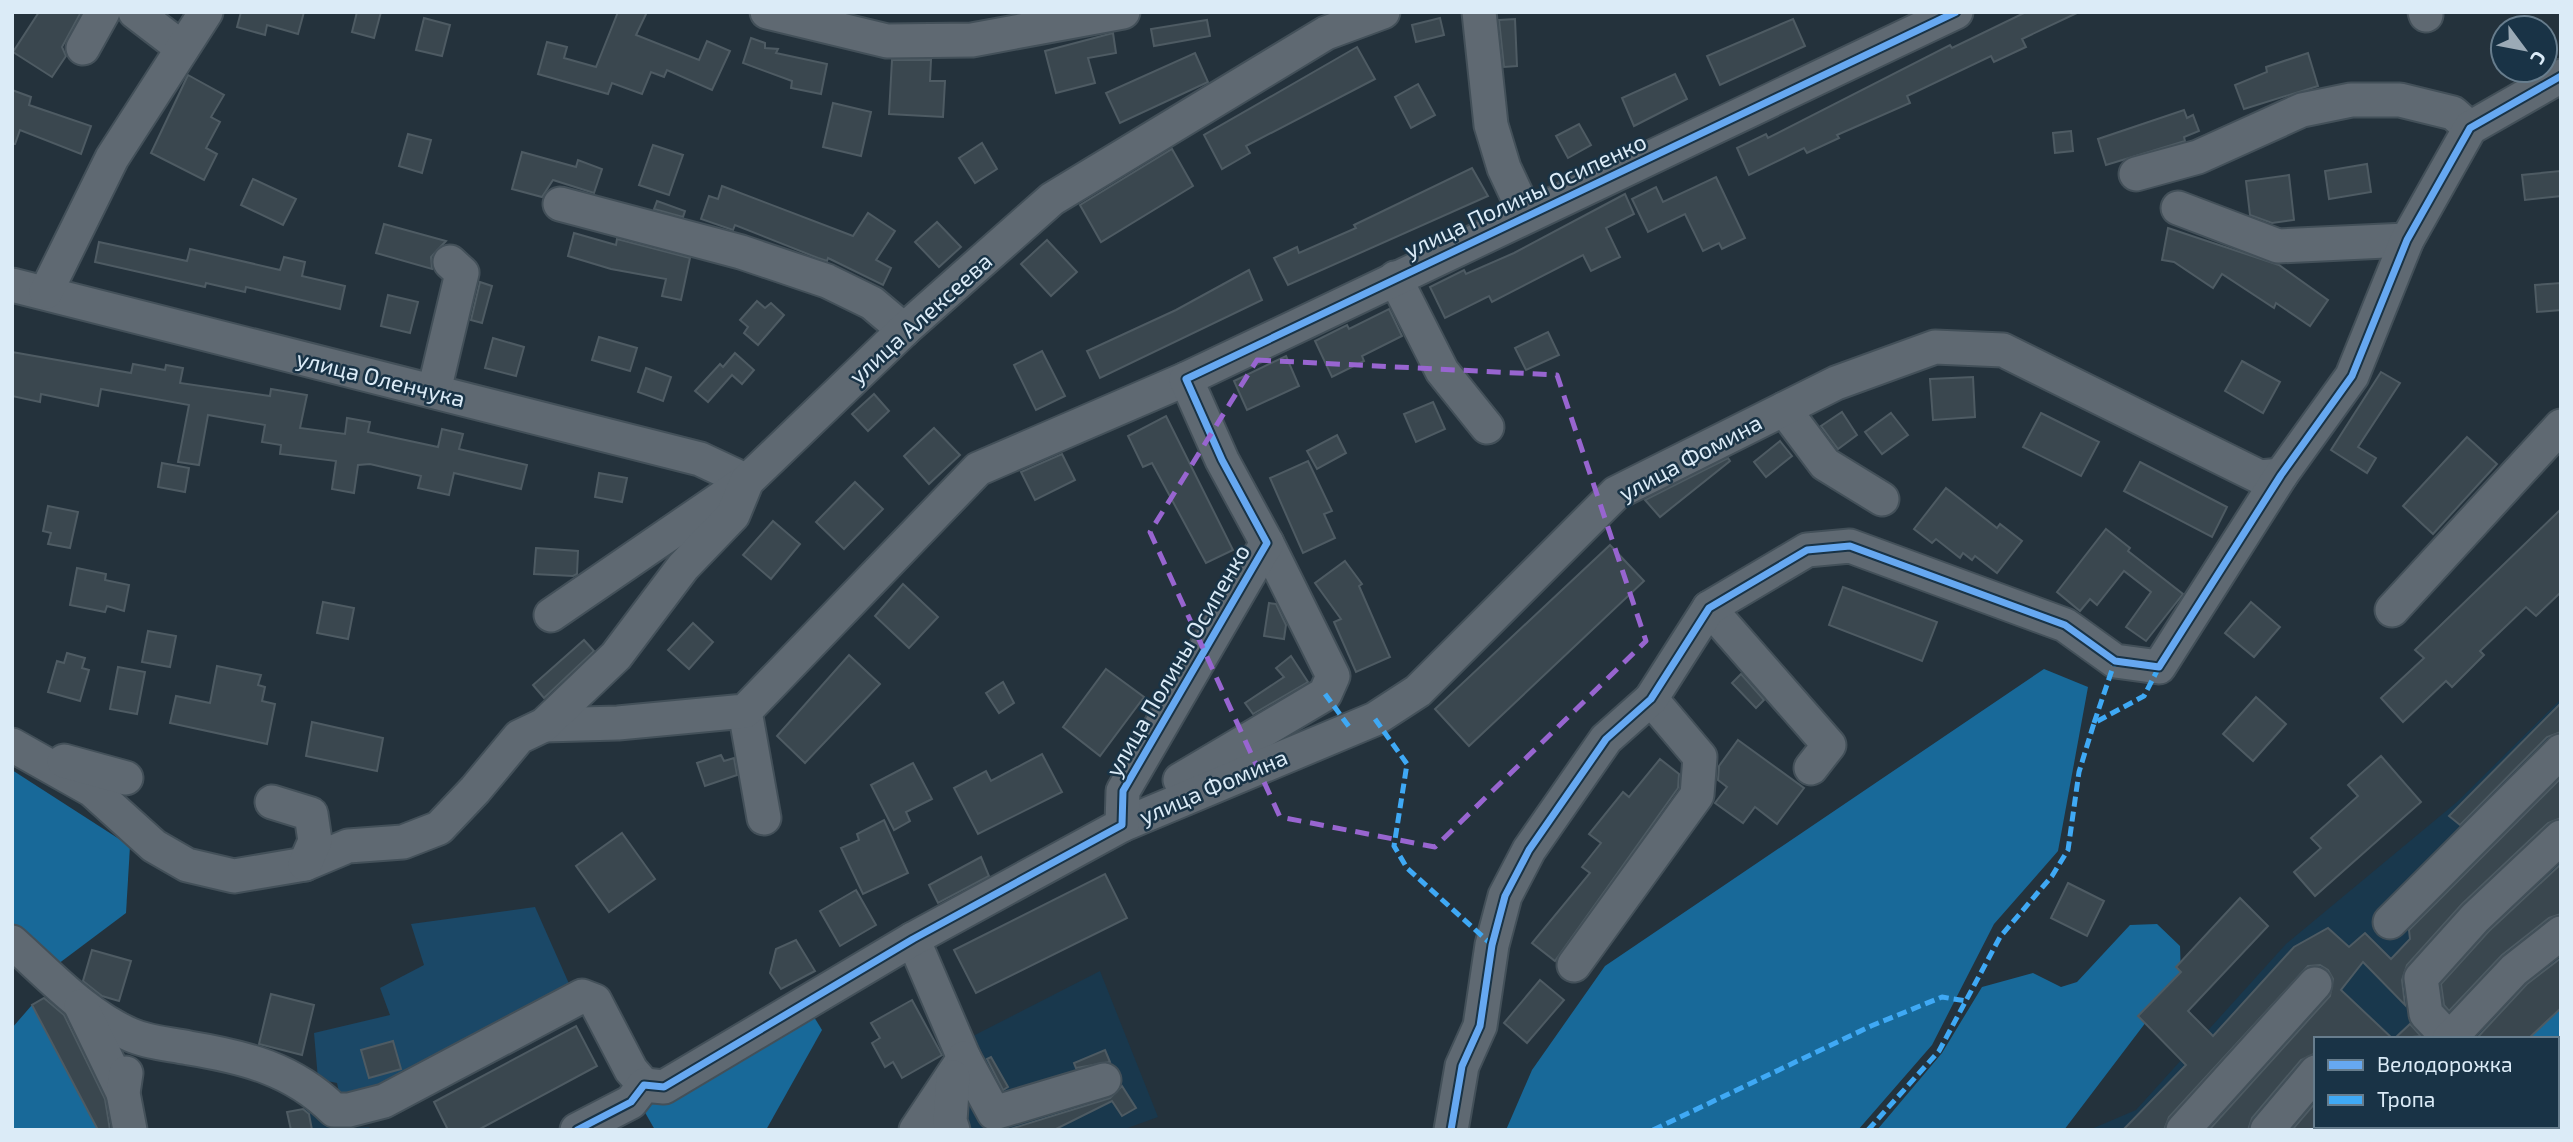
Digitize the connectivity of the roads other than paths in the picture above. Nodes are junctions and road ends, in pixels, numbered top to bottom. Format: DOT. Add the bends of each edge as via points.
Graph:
graph roads {
  1 [pos="103,12"];
  2 [pos="135,12"];
  3 [pos="206,12"];
  4 [pos="767,12"];
  5 [pos="1124,12"];
  6 [pos="1383,12"];
  7 [pos="1479,12"];
  8 [pos="1956,12"];
  9 [pos="1073,16"];
  10 [pos="83,48"];
  11 [pos="182,48"];
  12 [pos="2561,76"];
  13 [pos="2470,128"];
  14 [pos="2136,174"];
  15 [pos="560,204"];
  16 [pos="2178,208"];
  17 [pos="1526,215"];
  18 [pos="2407,240"];
  19 [pos="450,262"];
  20 [pos="1395,278"];
  21 [pos="12,285"];
  22 [pos="46,292"];
  23 [pos="904,330"];
  24 [pos="1186,379"];
  25 [pos="434,391"];
  26 [pos="1784,409"];
  27 [pos="2561,426"];
  28 [pos="1487,427"];
  29 [pos="2281,475"];
  30 [pos="747,481"];
  31 [pos="1882,499"];
  32 [pos="1267,543"];
  33 [pos="1709,608"];
  34 [pos="2392,610"];
  35 [pos="551,615"];
  36 [pos="1651,699"];
  37 [pos="745,711"];
  38 [pos="544,725"];
  39 [pos="21,749"];
  40 [pos="2561,751"];
  41 [pos="1811,768"];
  42 [pos="126,778"];
  43 [pos="272,803"];
  44 [pos="764,818"];
  45 [pos="1134,819"];
  46 [pos="2561,837"];
  47 [pos="305,864"];
  48 [pos="2390,922"];
  49 [pos="2561,933"];
  50 [pos="913,939"];
  51 [pos="12,942"];
  52 [pos="1574,965"];
  53 [pos="2315,984"];
  54 [pos="78,1000"];
  55 [pos="132,1036"];
  56 [pos="2448,1037"];
  57 [pos="2450,1037"];
  58 [pos="959,1068"];
  59 [pos="2314,1074"];
  60 [pos="1104,1080"];
  61 [pos="644,1085"];
  62 [pos="123,1093"];
  63 [pos="330,1120"];
  64 [pos="130,1130"];
  65 [pos="577,1130"];
  66 [pos="916,1130"];
  67 [pos="953,1130"];
  68 [pos="1451,1130"];
  69 [pos="2183,1130"];
  70 [pos="2267,1130"];
  1 -- 10 [label="street"];
  2 -- 11 [label="street"];
  3 -- 11 [label="street"];
  4 -- 9 [label="street" via="887,41 972,40"];
  5 -- 9 [label="street"];
  6 -- 23 [label="street, улица Алексеева" via="1326,33 1052,200"];
  7 -- 17 [label="street" via="1491,125"];
  8 -- 17 [label="street, улица Полины Осипенко"];
  11 -- 22 [label="street" via="112,158"];
  12 -- 13 [label="street"];
  13 -- 14 [label="street" via="2453,113 2400,100 2351,100 2302,110 2198,157"];
  13 -- 18 [label="street"];
  15 -- 23 [label="street" via="741,251 827,281 872,303"];
  16 -- 18 [label="street" via="2278,246"];
  17 -- 20 [label="street, улица Полины Осипенко"];
  18 -- 29 [label="street" via="2353,376"];
  19 -- 25 [label="street" via="462,273"];
  20 -- 24 [label="street, улица Полины Осипенко"];
  20 -- 28 [label="street" via="1442,371"];
  21 -- 22 [label="street, улица Оленчука"];
  22 -- 25 [label="street, улица Оленчука"];
  23 -- 30 [label="street, улица Алексеева"];
  24 -- 32 [label="street, улица Полины Осипенко" via="1222,460"];
  24 -- 37 [label="street, улица Полины Осипенко" via="978,469"];
  25 -- 30 [label="street, улица Оленчука" via="700,459"];
  26 -- 29 [label="street, улица Фомина" via="1836,383 1935,347 2003,350 2260,477"];
  26 -- 31 [label="street" via="1825,464"];
  26 -- 45 [label="street, улица Фомина" via="1616,493 1418,691 1375,719"];
  27 -- 34 [label="street"];
  29 -- 33 [label="street" via="2159,667 2115,661 2066,625 1850,546 1807,550"];
  30 -- 35 [label="street"];
  30 -- 38 [label="street, улица Алексеева" via="733,515 683,567 616,656"];
  32 -- 45 [label="street, улица Полины Осипенко" via="1123,791"];
  32 -- 45 [label="street" via="1333,676 1325,694 1155,795"];
  33 -- 36 [label="street"];
  33 -- 41 [label="street" via="1829,744"];
  36 -- 52 [label="street" via="1700,757 1697,795"];
  36 -- 68 [label="street" via="1606,739 1529,850 1505,895 1480,1026 1462,1066"];
  37 -- 38 [label="street"];
  37 -- 44 [label="street"];
  38 -- 47 [label="street, улица Алексеева" via="519,737 439,828 403,842 348,846"];
  39 -- 42 [label="street"];
  39 -- 47 [label="street, улица Алексеева" via="92,790 154,846 187,865 234,876"];
  40 -- 48 [label="street"];
  43 -- 47 [label="street" via="311,814 315,841"];
  45 -- 50 [label="street"];
  46 -- 56 [label="street" via="2475,918 2421,978 2426,1014"];
  49 -- 57 [label="street" via="2514,970"];
  50 -- 58 [label="street"];
  50 -- 61 [label="street" via="664,1087"];
  51 -- 54 [label="street"];
  53 -- 69 [label="street"];
  54 -- 55 [label="street"];
  54 -- 62 [label="street"];
  55 -- 62 [label="street"];
  55 -- 63 [label="street" via="243,1057 297,1078"];
  58 -- 60 [label="street" via="994,1113"];
  58 -- 66 [label="street"];
  58 -- 67 [label="street" via="950,1121"];
  59 -- 70 [label="street"];
  61 -- 63 [label="street" via="631,1070 595,1001 582,996 384,1101"];
  61 -- 65 [label="street" via="631,1102"];
  62 -- 64 [label="street"];
}
